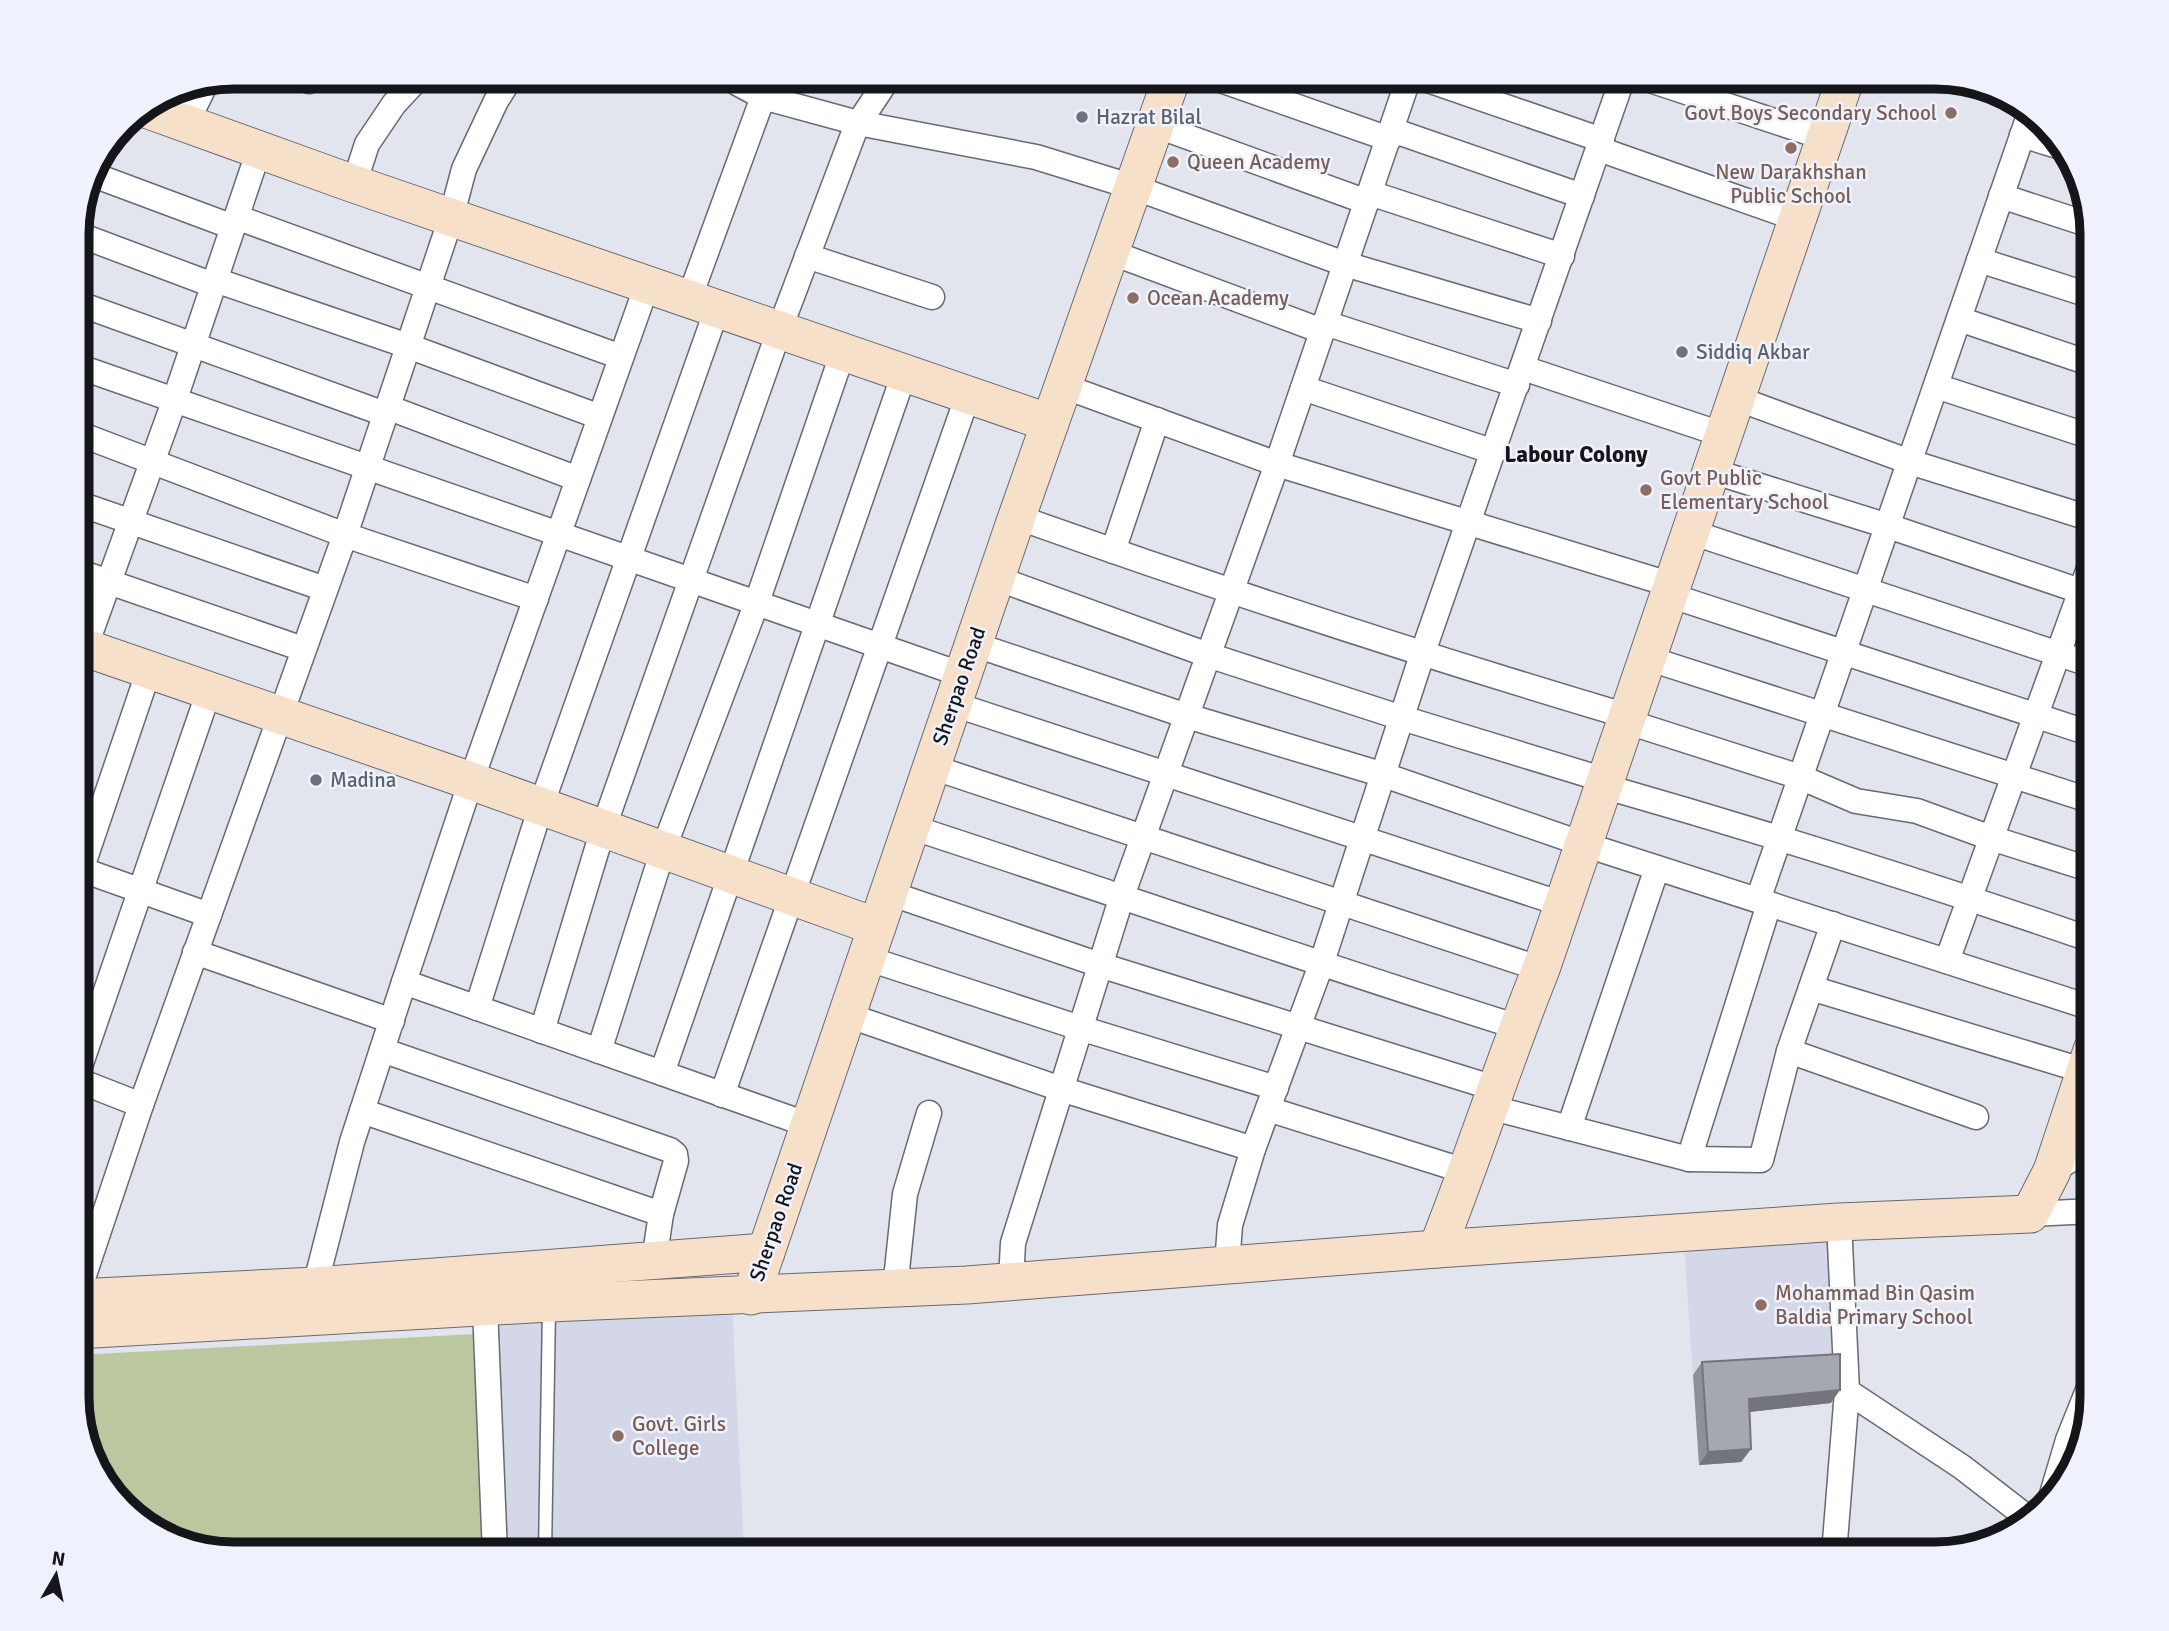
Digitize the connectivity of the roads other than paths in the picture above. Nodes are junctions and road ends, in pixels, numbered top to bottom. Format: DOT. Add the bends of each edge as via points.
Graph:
graph roads {
  1 [pos="408,89"];
  2 [pos="504,89"];
  3 [pos="744,89"];
  4 [pos="881,89"];
  5 [pos="1168,89"];
  6 [pos="1249,89"];
  7 [pos="1405,89"];
  8 [pos="1451,89"];
  9 [pos="1619,89"];
  10 [pos="1677,89"];
  11 [pos="1841,89"];
  12 [pos="201,93"];
  13 [pos="763,97"];
  14 [pos="156,113"];
  15 [pos="2027,122"];
  16 [pos="858,123"];
  17 [pos="186,124"];
  18 [pos="1155,125"];
  19 [pos="1390,134"];
  20 [pos="2022,135"];
  21 [pos="1825,138"];
  22 [pos="2047,143"];
  23 [pos="1600,144"];
  24 [pos="259,150"];
  25 [pos="101,177"];
  26 [pos="354,184"];
  27 [pos="1133,187"];
  28 [pos="1582,196"];
  29 [pos="2001,196"];
  30 [pos="1368,198"];
  31 [pos="452,218"];
  32 [pos="1798,219"];
  33 [pos="234,222"];
  34 [pos="2079,222"];
  35 [pos="90,239"];
  36 [pos="1110,252"];
  37 [pos="807,256"];
  38 [pos="1562,256"];
  39 [pos="1979,260"];
  40 [pos="1345,264"];
  41 [pos="214,283"];
  42 [pos="647,285"];
  43 [pos="428,288"];
  44 [pos="2080,292"];
  45 [pos="932,297"];
  46 [pos="703,304"];
  47 [pos="90,308"];
  48 [pos="1959,319"];
  49 [pos="1539,321"];
  50 [pos="1324,327"];
  51 [pos="779,331"];
  52 [pos="193,345"];
  53 [pos="408,346"];
  54 [pos="843,352"];
  55 [pos="621,358"];
  56 [pos="2080,360"];
  57 [pos="90,370"];
  58 [pos="904,374"];
  59 [pos="1520,377"];
  60 [pos="1063,386"];
  61 [pos="1936,386"];
  62 [pos="1303,388"];
  63 [pos="968,395"];
  64 [pos="1736,398"];
  65 [pos="175,399"];
  66 [pos="386,410"];
  67 [pos="600,417"];
  68 [pos="1157,420"];
  69 [pos="1050,423"];
  70 [pos="2080,433"];
  71 [pos="1724,435"];
  72 [pos="90,438"];
  73 [pos="1494,452"];
  74 [pos="152,461"];
  75 [pos="1910,462"];
  76 [pos="1277,464"];
  77 [pos="367,466"];
  78 [pos="1712,471"];
  79 [pos="578,479"];
  80 [pos="90,508"];
  81 [pos="2080,515"];
  82 [pos="1017,517"];
  83 [pos="130,522"];
  84 [pos="1469,523"];
  85 [pos="1888,526"];
  86 [pos="1691,532"];
  87 [pos="559,533"];
  88 [pos="345,535"];
  89 [pos="1112,551"];
  90 [pos="631,557"];
  91 [pos="90,576"];
  92 [pos="691,579"];
  93 [pos="996,579"];
  94 [pos="108,582"];
  95 [pos="325,589"];
  96 [pos="1670,590"];
  97 [pos="1865,590"];
  98 [pos="2080,591"];
  99 [pos="1231,593"];
  100 [pos="536,599"];
  101 [pos="757,602"];
  102 [pos="2080,606"];
  103 [pos="818,624"];
  104 [pos="90,628"];
  105 [pos="879,645"];
  106 [pos="303,649"];
  107 [pos="1844,652"];
  108 [pos="2058,654"];
  109 [pos="1208,655"];
  110 [pos="1423,655"];
  111 [pos="90,656"];
  112 [pos="1647,658"];
  113 [pos="2080,661"];
  114 [pos="149,670"];
  115 [pos="963,674"];
  116 [pos="209,691"];
  117 [pos="2036,714"];
  118 [pos="279,715"];
  119 [pos="1186,716"];
  120 [pos="1821,716"];
  121 [pos="1402,718"];
  122 [pos="1626,719"];
  123 [pos="2080,730"];
  124 [pos="932,766"];
  125 [pos="1384,775"];
  126 [pos="2014,775"];
  127 [pos="1166,776"];
  128 [pos="1800,777"];
  129 [pos="471,781"];
  130 [pos="1604,783"];
  131 [pos="2080,798"];
  132 [pos="541,806"];
  133 [pos="911,827"];
  134 [pos="603,829"];
  135 [pos="1362,836"];
  136 [pos="1780,837"];
  137 [pos="1143,838"];
  138 [pos="1991,838"];
  139 [pos="90,841"];
  140 [pos="1583,844"];
  141 [pos="663,850"];
  142 [pos="2080,866"];
  143 [pos="1657,868"];
  144 [pos="730,874"];
  145 [pos="90,876"];
  146 [pos="141,891"];
  147 [pos="888,893"];
  148 [pos="791,896"];
  149 [pos="1122,896"];
  150 [pos="1970,898"];
  151 [pos="1342,902"];
  152 [pos="1763,902"];
  153 [pos="1562,904"];
  154 [pos="209,915"];
  155 [pos="1833,924"];
  156 [pos="2080,936"];
  157 [pos="871,942"];
  158 [pos="195,952"];
  159 [pos="1947,961"];
  160 [pos="1100,965"];
  161 [pos="1321,965"];
  162 [pos="1541,969"];
  163 [pos="404,982"];
  164 [pos="1811,988"];
  165 [pos="2080,1004"];
  166 [pos="477,1008"];
  167 [pos="847,1015"];
  168 [pos="392,1021"];
  169 [pos="1298,1026"];
  170 [pos="1518,1027"];
  171 [pos="1080,1028"];
  172 [pos="542,1031"];
  173 [pos="90,1038"];
  174 [pos="382,1050"];
  175 [pos="598,1051"];
  176 [pos="1789,1051"];
  177 [pos="2080,1058"];
  178 [pos="662,1073"];
  179 [pos="90,1085"];
  180 [pos="2080,1085"];
  181 [pos="1061,1089"];
  182 [pos="722,1095"];
  183 [pos="1493,1098"];
  184 [pos="1272,1099"];
  185 [pos="141,1105"];
  186 [pos="362,1111"];
  187 [pos="929,1113"];
  188 [pos="1976,1117"];
  189 [pos="809,1125"];
  190 [pos="1569,1128"];
  191 [pos="1253,1149"];
  192 [pos="2080,1154"];
  193 [pos="1689,1159"];
  194 [pos="2052,1171"];
  195 [pos="1468,1172"];
  196 [pos="2080,1212"];
  197 [pos="661,1214"];
  198 [pos="2030,1214"];
  199 [pos="1839,1222"];
  200 [pos="90,1239"];
  201 [pos="1437,1249"];
  202 [pos="766,1252"];
  203 [pos="654,1261"];
  204 [pos="1227,1265"];
  205 [pos="1011,1281"];
  206 [pos="315,1286"];
  207 [pos="895,1289"];
  208 [pos="90,1296"];
  209 [pos="751,1296"];
  210 [pos="549,1303"];
  211 [pos="485,1307"];
  212 [pos="90,1329"];
  213 [pos="1847,1391"];
  214 [pos="2078,1415"];
  215 [pos="2059,1471"];
  216 [pos="2021,1513"];
  217 [pos="495,1542"];
  218 [pos="545,1542"];
  219 [pos="1835,1542"];
  1 -- 26 [label="street" via="367,144"];
  2 -- 31 [label="street" via="464,169"];
  3 -- 13 [label="street"];
  4 -- 16 [label="street"];
  5 -- 18 [label="street, Sherpao Road"];
  6 -- 19 [label="street"];
  7 -- 19 [label="street"];
  8 -- 23 [label="street"];
  9 -- 23 [label="street"];
  10 -- 21 [label="street"];
  11 -- 21 [label="street"];
  12 -- 17 [label="street"];
  13 -- 16 [label="street"];
  13 -- 46 [label="street"];
  14 -- 17 [label="street"];
  15 -- 20 [label="street"];
  16 -- 27 [label="street" via="1037,157"];
  16 -- 37 [label="street"];
  17 -- 24 [label="street"];
  18 -- 27 [label="street, Sherpao Road"];
  18 -- 30 [label="street"];
  19 -- 28 [label="street"];
  19 -- 30 [label="street"];
  20 -- 22 [label="street"];
  20 -- 29 [label="street"];
  21 -- 32 [label="street"];
  23 -- 28 [label="street"];
  23 -- 32 [label="street"];
  24 -- 26 [label="street"];
  24 -- 33 [label="street"];
  25 -- 33 [label="street"];
  26 -- 31 [label="street"];
  27 -- 36 [label="street, Sherpao Road"];
  27 -- 40 [label="street"];
  28 -- 38 [label="street"];
  29 -- 34 [label="street"];
  29 -- 39 [label="street"];
  30 -- 38 [label="street"];
  30 -- 40 [label="street"];
  31 -- 42 [label="street"];
  31 -- 43 [label="street"];
  32 -- 64 [label="street"];
  33 -- 41 [label="street"];
  33 -- 43 [label="street"];
  35 -- 41 [label="street"];
  36 -- 50 [label="street"];
  36 -- 60 [label="street, Sherpao Road"];
  37 -- 45 [label="street"];
  37 -- 51 [label="street"];
  38 -- 49 [label="street"];
  39 -- 44 [label="street"];
  39 -- 48 [label="street"];
  40 -- 49 [label="street"];
  40 -- 50 [label="street"];
  41 -- 52 [label="street"];
  41 -- 53 [label="street"];
  42 -- 46 [label="street"];
  42 -- 55 [label="street"];
  43 -- 53 [label="street"];
  43 -- 55 [label="street"];
  46 -- 51 [label="street"];
  46 -- 90 [label="street"];
  47 -- 52 [label="street"];
  48 -- 56 [label="street"];
  48 -- 61 [label="street"];
  49 -- 59 [label="street"];
  50 -- 59 [label="street"];
  50 -- 62 [label="street"];
  51 -- 54 [label="street"];
  51 -- 92 [label="street"];
  52 -- 65 [label="street"];
  52 -- 66 [label="street"];
  53 -- 66 [label="street"];
  53 -- 67 [label="street"];
  54 -- 58 [label="street"];
  54 -- 101 [label="street"];
  55 -- 67 [label="street"];
  57 -- 65 [label="street"];
  58 -- 63 [label="street"];
  58 -- 103 [label="street"];
  59 -- 71 [label="street"];
  59 -- 73 [label="street"];
  60 -- 68 [label="street"];
  60 -- 69 [label="street, Sherpao Road"];
  61 -- 70 [label="street"];
  61 -- 75 [label="street"];
  62 -- 73 [label="street"];
  62 -- 76 [label="street"];
  63 -- 69 [label="street"];
  63 -- 105 [label="street"];
  64 -- 71 [label="street"];
  64 -- 75 [label="street"];
  65 -- 74 [label="street"];
  65 -- 77 [label="street"];
  66 -- 77 [label="street"];
  66 -- 79 [label="street"];
  67 -- 79 [label="street"];
  68 -- 76 [label="street"];
  68 -- 89 [label="street"];
  69 -- 82 [label="street, Sherpao Road"];
  71 -- 78 [label="street"];
  72 -- 74 [label="street"];
  73 -- 84 [label="street"];
  74 -- 83 [label="street"];
  74 -- 88 [label="street"];
  75 -- 81 [label="street"];
  75 -- 85 [label="street"];
  76 -- 84 [label="street"];
  76 -- 99 [label="street"];
  77 -- 87 [label="street"];
  77 -- 88 [label="street"];
  78 -- 85 [label="street"];
  78 -- 86 [label="street"];
  79 -- 87 [label="street"];
  80 -- 83 [label="street"];
  82 -- 89 [label="street"];
  82 -- 93 [label="street, Sherpao Road"];
  83 -- 94 [label="street"];
  83 -- 95 [label="street"];
  84 -- 96 [label="street"];
  84 -- 110 [label="street"];
  85 -- 97 [label="street"];
  85 -- 98 [label="street"];
  86 -- 96 [label="street"];
  86 -- 97 [label="street"];
  87 -- 90 [label="street"];
  87 -- 100 [label="street"];
  88 -- 95 [label="street"];
  88 -- 100 [label="street"];
  89 -- 99 [label="street"];
  90 -- 92 [label="street"];
  90 -- 132 [label="street"];
  91 -- 94 [label="street"];
  92 -- 101 [label="street"];
  92 -- 134 [label="street"];
  93 -- 109 [label="street"];
  93 -- 115 [label="street, Sherpao Road"];
  94 -- 104 [label="street"];
  94 -- 106 [label="street"];
  95 -- 106 [label="street"];
  96 -- 107 [label="street"];
  96 -- 112 [label="street"];
  97 -- 107 [label="street"];
  97 -- 108 [label="street"];
  99 -- 109 [label="street"];
  99 -- 110 [label="street"];
  100 -- 129 [label="street"];
  101 -- 103 [label="street"];
  101 -- 141 [label="street"];
  102 -- 108 [label="street"];
  103 -- 105 [label="street"];
  103 -- 144 [label="street"];
  105 -- 115 [label="street"];
  105 -- 148 [label="street"];
  106 -- 118 [label="street"];
  107 -- 117 [label="street"];
  107 -- 120 [label="street"];
  108 -- 113 [label="street"];
  108 -- 117 [label="street"];
  109 -- 119 [label="street"];
  109 -- 121 [label="street"];
  110 -- 121 [label="street"];
  110 -- 122 [label="street"];
  111 -- 114 [label="street"];
  112 -- 120 [label="street"];
  112 -- 122 [label="street"];
  114 -- 116 [label="street"];
  114 -- 139 [label="street"];
  115 -- 119 [label="street"];
  115 -- 124 [label="street, Sherpao Road"];
  115 -- 127 [label="street"];
  116 -- 118 [label="street"];
  116 -- 146 [label="street"];
  117 -- 123 [label="street"];
  117 -- 126 [label="street"];
  118 -- 129 [label="street"];
  118 -- 154 [label="street"];
  119 -- 125 [label="street"];
  119 -- 127 [label="street"];
  120 -- 126 [label="street"];
  120 -- 128 [label="street"];
  121 -- 125 [label="street"];
  121 -- 130 [label="street"];
  122 -- 128 [label="street"];
  122 -- 130 [label="street"];
  124 -- 133 [label="street, Sherpao Road"];
  124 -- 137 [label="street"];
  125 -- 135 [label="street"];
  125 -- 140 [label="street"];
  126 -- 131 [label="street"];
  126 -- 138 [label="street"];
  127 -- 135 [label="street"];
  127 -- 137 [label="street"];
  128 -- 136 [label="street"];
  128 -- 138 [label="street" via="1856,801 1917,811"];
  129 -- 132 [label="street"];
  129 -- 163 [label="street"];
  130 -- 136 [label="street"];
  130 -- 140 [label="street"];
  132 -- 134 [label="street"];
  132 -- 166 [label="street"];
  133 -- 147 [label="street, Sherpao Road"];
  133 -- 149 [label="street"];
  134 -- 141 [label="street"];
  134 -- 172 [label="street"];
  135 -- 151 [label="street"];
  135 -- 153 [label="street"];
  136 -- 150 [label="street"];
  136 -- 152 [label="street"];
  137 -- 149 [label="street"];
  137 -- 151 [label="street"];
  138 -- 142 [label="street"];
  138 -- 150 [label="street"];
  140 -- 143 [label="street"];
  140 -- 153 [label="street"];
  141 -- 144 [label="street"];
  141 -- 175 [label="street"];
  143 -- 152 [label="street"];
  143 -- 190 [label="street"];
  144 -- 148 [label="street"];
  144 -- 178 [label="street"];
  145 -- 146 [label="street"];
  146 -- 154 [label="street"];
  146 -- 173 [label="street"];
  147 -- 157 [label="street, Sherpao Road"];
  147 -- 160 [label="street"];
  148 -- 157 [label="street"];
  148 -- 182 [label="street"];
  149 -- 160 [label="street"];
  149 -- 161 [label="street"];
  150 -- 156 [label="street"];
  150 -- 159 [label="street"];
  151 -- 161 [label="street"];
  151 -- 162 [label="street"];
  152 -- 155 [label="street"];
  152 -- 193 [label="street"];
  153 -- 162 [label="street"];
  154 -- 158 [label="street"];
  155 -- 159 [label="street"];
  155 -- 164 [label="street"];
  157 -- 167 [label="street, Sherpao Road"];
  157 -- 171 [label="street"];
  158 -- 168 [label="street"];
  158 -- 185 [label="street"];
  159 -- 165 [label="street"];
  160 -- 169 [label="street"];
  160 -- 171 [label="street"];
  161 -- 169 [label="street"];
  161 -- 170 [label="street"];
  162 -- 170 [label="street"];
  163 -- 166 [label="street"];
  163 -- 168 [label="street"];
  164 -- 176 [label="street"];
  164 -- 177 [label="street"];
  166 -- 172 [label="street"];
  167 -- 181 [label="street"];
  167 -- 189 [label="street, Sherpao Road"];
  168 -- 174 [label="street"];
  169 -- 183 [label="street"];
  169 -- 184 [label="street"];
  170 -- 183 [label="street"];
  171 -- 181 [label="street"];
  171 -- 184 [label="street"];
  172 -- 175 [label="street"];
  174 -- 186 [label="street"];
  174 -- 197 [label="street" via="670,1150 676,1161"];
  175 -- 178 [label="street"];
  176 -- 188 [label="street"];
  176 -- 193 [label="street" via="1761,1160"];
  178 -- 182 [label="street"];
  179 -- 185 [label="street"];
  180 -- 194 [label="street"];
  181 -- 191 [label="street"];
  181 -- 205 [label="street" via="1013,1243"];
  182 -- 189 [label="street"];
  183 -- 190 [label="street"];
  183 -- 195 [label="street"];
  184 -- 191 [label="street"];
  184 -- 195 [label="street"];
  185 -- 200 [label="street"];
  186 -- 197 [label="street"];
  186 -- 206 [label="street"];
  187 -- 207 [label="street" via="905,1194"];
  189 -- 202 [label="street, Sherpao Road"];
  190 -- 193 [label="street"];
  191 -- 204 [label="street" via="1230,1225"];
  192 -- 194 [label="street"];
  194 -- 198 [label="street"];
  195 -- 201 [label="street"];
  196 -- 198 [label="street"];
  197 -- 203 [label="street"];
  198 -- 199 [label="street"];
  199 -- 201 [label="street"];
  199 -- 213 [label="street"];
  201 -- 204 [label="street"];
  202 -- 203 [label="street"];
  202 -- 209 [label="street, Sherpao Road"];
  203 -- 206 [label="street"];
  204 -- 205 [label="street"];
  205 -- 207 [label="street"];
  206 -- 208 [label="street"];
  207 -- 209 [label="street"];
  209 -- 210 [label="street"];
  210 -- 211 [label="street"];
  210 -- 218 [label="lane"];
  211 -- 212 [label="street"];
  211 -- 217 [label="street"];
  213 -- 216 [label="street" via="1962,1467"];
  213 -- 219 [label="street"];
  214 -- 215 [label="street"];
}
